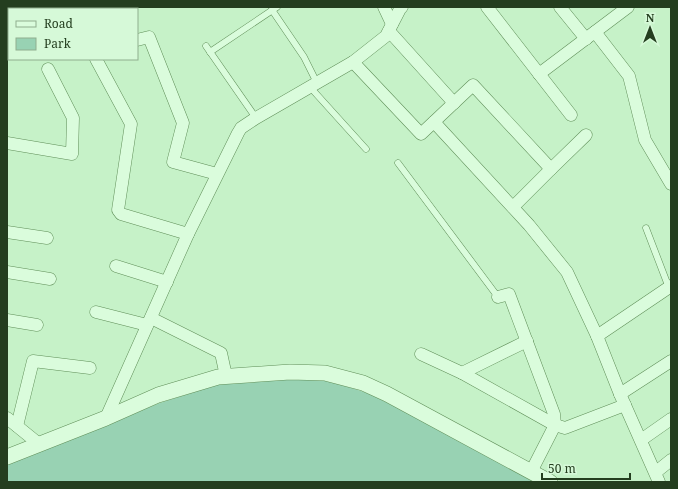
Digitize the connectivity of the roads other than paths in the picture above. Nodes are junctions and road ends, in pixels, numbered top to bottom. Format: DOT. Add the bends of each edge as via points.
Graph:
graph roads {
  1 [pos="384,7"];
  2 [pos="402,7"];
  3 [pos="487,7"];
  4 [pos="560,7"];
  5 [pos="628,7"];
  6 [pos="274,9"];
  7 [pos="390,28"];
  8 [pos="590,36"];
  9 [pos="138,40"];
  10 [pos="206,46"];
  11 [pos="210,52"];
  12 [pos="97,60"];
  13 [pos="353,62"];
  14 [pos="48,69"];
  15 [pos="539,74"];
  16 [pos="313,85"];
  17 [pos="454,103"];
  18 [pos="571,115"];
  19 [pos="256,118"];
  20 [pos="434,122"];
  21 [pos="586,135"];
  22 [pos="7,143"];
  23 [pos="366,148"];
  24 [pos="398,163"];
  25 [pos="551,169"];
  26 [pos="217,174"];
  27 [pos="671,184"];
  28 [pos="513,207"];
  29 [pos="646,228"];
  30 [pos="7,232"];
  31 [pos="188,234"];
  32 [pos="47,238"];
  33 [pos="116,266"];
  34 [pos="7,272"];
  35 [pos="50,279"];
  36 [pos="166,282"];
  37 [pos="670,287"];
  38 [pos="498,297"];
  39 [pos="96,312"];
  40 [pos="7,320"];
  41 [pos="149,322"];
  42 [pos="37,325"];
  43 [pos="597,336"];
  44 [pos="527,341"];
  45 [pos="421,354"];
  46 [pos="671,361"];
  47 [pos="90,368"];
  48 [pos="462,373"];
  49 [pos="226,376"];
  50 [pos="623,399"];
  51 [pos="7,418"];
  52 [pos="106,418"];
  53 [pos="671,419"];
  54 [pos="555,425"];
  55 [pos="17,426"];
  56 [pos="641,440"];
  57 [pos="39,444"];
  58 [pos="10,452"];
  59 [pos="671,460"];
  60 [pos="531,472"];
  61 [pos="658,477"];
  62 [pos="550,482"];
  1 -- 7 [label="street"];
  2 -- 7 [label="street"];
  3 -- 15 [label="street"];
  4 -- 8 [label="street"];
  5 -- 8 [label="street"];
  6 -- 11 [label="lane"];
  6 -- 16 [label="lane" via="304,57"];
  7 -- 13 [label="street" via="386,36"];
  7 -- 17 [label="street"];
  8 -- 15 [label="street"];
  8 -- 27 [label="street" via="629,76 645,140"];
  9 -- 26 [label="street" via="149,37 183,123 173,162"];
  10 -- 11 [label="lane"];
  11 -- 19 [label="lane"];
  12 -- 31 [label="street" via="131,124 118,210 121,214"];
  13 -- 16 [label="street"];
  13 -- 20 [label="street" via="421,134"];
  14 -- 22 [label="street" via="73,118 72,154"];
  15 -- 18 [label="street"];
  16 -- 19 [label="street"];
  16 -- 23 [label="lane"];
  17 -- 20 [label="street"];
  17 -- 25 [label="street" via="473,85"];
  19 -- 26 [label="street" via="238,133"];
  20 -- 28 [label="street"];
  21 -- 25 [label="street"];
  24 -- 38 [label="lane"];
  25 -- 28 [label="street"];
  26 -- 31 [label="street"];
  28 -- 43 [label="street" via="567,272"];
  29 -- 37 [label="lane"];
  30 -- 32 [label="street"];
  31 -- 36 [label="street"];
  33 -- 36 [label="street"];
  34 -- 35 [label="street"];
  36 -- 41 [label="street"];
  37 -- 43 [label="street"];
  38 -- 44 [label="street" via="509,294"];
  39 -- 41 [label="street"];
  40 -- 42 [label="street"];
  41 -- 49 [label="street" via="221,353"];
  41 -- 52 [label="street"];
  43 -- 50 [label="street"];
  44 -- 48 [label="street"];
  44 -- 54 [label="street" via="554,414"];
  45 -- 48 [label="street"];
  46 -- 50 [label="street"];
  47 -- 55 [label="street" via="34,361"];
  48 -- 54 [label="street"];
  49 -- 52 [label="street" via="158,395"];
  49 -- 60 [label="street" via="290,372 325,373 362,383"];
  50 -- 54 [label="street" via="565,428"];
  50 -- 56 [label="street"];
  51 -- 55 [label="street"];
  52 -- 57 [label="street"];
  53 -- 56 [label="street"];
  54 -- 60 [label="street"];
  55 -- 57 [label="street"];
  56 -- 61 [label="street"];
  57 -- 58 [label="street"];
  59 -- 61 [label="street"];
  60 -- 62 [label="street"];
}
